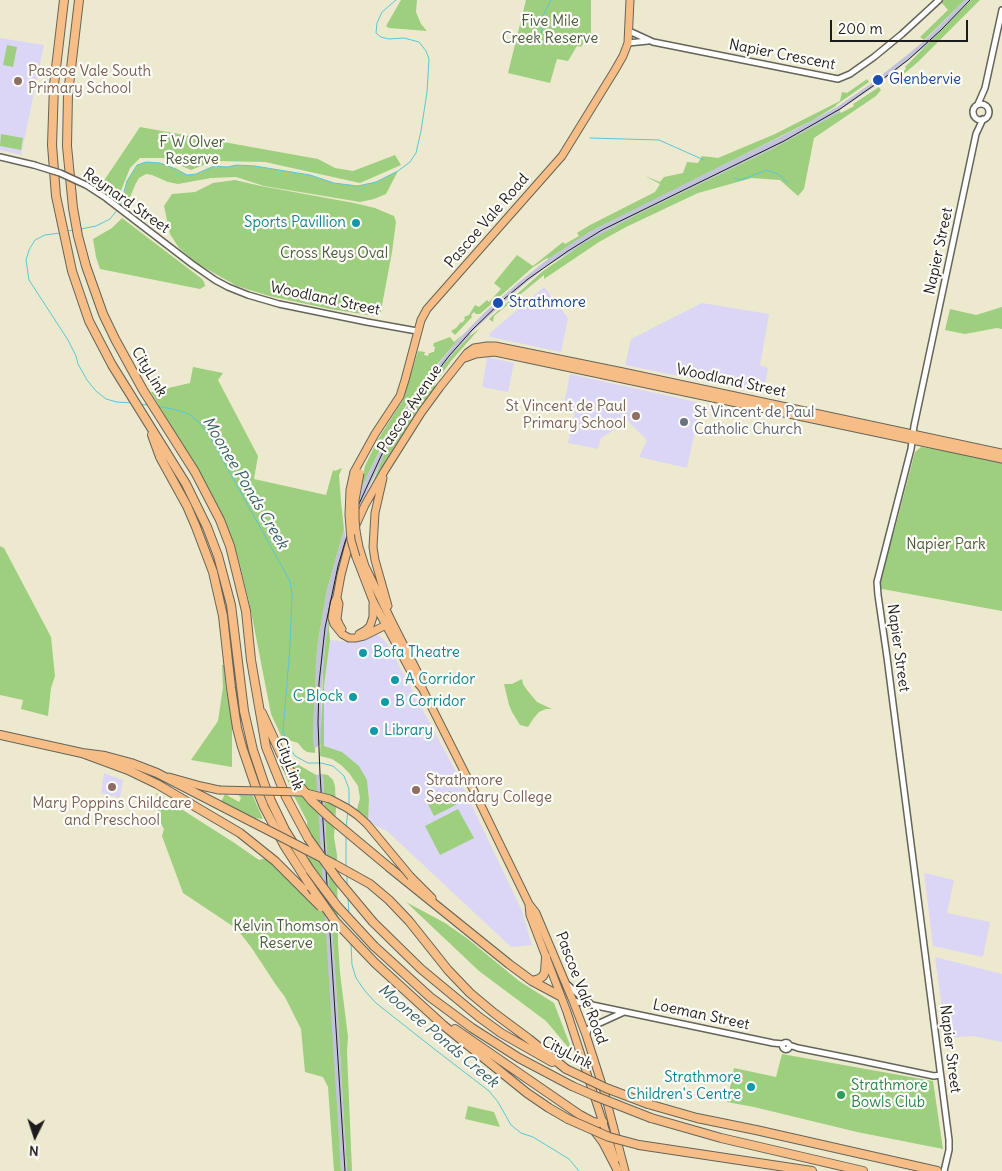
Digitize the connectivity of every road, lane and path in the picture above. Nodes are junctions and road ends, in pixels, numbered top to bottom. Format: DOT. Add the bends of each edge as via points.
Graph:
graph roads {
  1 [pos="64,0"];
  2 [pos="79,0"];
  3 [pos="630,0"];
  4 [pos="939,0"];
  5 [pos="1002,10"];
  6 [pos="629,31"];
  7 [pos="653,42"];
  8 [pos="628,43"];
  9 [pos="985,88"];
  10 [pos="978,104"];
  11 [pos="986,106"];
  12 [pos="976,118"];
  13 [pos="983,119"];
  14 [pos="976,134"];
  15 [pos="0,157"];
  16 [pos="228,287"];
  17 [pos="417,331"];
  18 [pos="482,349"];
  19 [pos="145,417"];
  20 [pos="913,437"];
  21 [pos="999,455"];
  22 [pos="385,470"];
  23 [pos="359,556"];
  24 [pos="337,598"];
  25 [pos="373,601"];
  26 [pos="387,612"];
  27 [pos="389,623"];
  28 [pos="257,702"];
  29 [pos="0,735"];
  30 [pos="82,753"];
  31 [pos="129,767"];
  32 [pos="157,773"];
  33 [pos="529,904"];
  34 [pos="335,921"];
  35 [pos="461,926"];
  36 [pos="546,957"];
  37 [pos="532,981"];
  38 [pos="565,983"];
  39 [pos="560,996"];
  40 [pos="415,1000"];
  41 [pos="573,1001"];
  42 [pos="594,1005"];
  43 [pos="624,1012"];
  44 [pos="586,1035"];
  45 [pos="566,1069"];
  46 [pos="940,1075"];
  47 [pos="611,1114"];
  48 [pos="580,1116"];
  49 [pos="603,1122"];
  50 [pos="620,1170"];
  51 [pos="812,1171"];
  52 [pos="863,1171"];
  53 [pos="937,1171"];
  54 [pos="944,1171"];
  1 -- 19 [label="highway, CityLink" via="54,85 52,145 56,196 72,270 90,321 112,366"];
  2 -- 28 [label="highway, CityLink" via="67,122 68,165 78,236 114,339 208,494 230,546 246,612"];
  3 -- 6 [label="main road, Pascoe Vale Road"];
  4 -- 7 [label="street, Napier Crescent" via="874,57 838,79"];
  5 -- 9 [label="street"];
  6 -- 7 [label="street, Napier Crescent"];
  6 -- 8 [label="main road, Pascoe Vale Road"];
  7 -- 8 [label="street, Napier Crescent"];
  8 -- 17 [label="main road, Pascoe Vale Road" via="624,56 562,156 427,309"];
  9 -- 10 [label="street"];
  9 -- 11 [label="street"];
  10 -- 11 [label="street"];
  10 -- 12 [label="street" via="973,111"];
  11 -- 13 [label="street" via="988,114"];
  12 -- 13 [label="street"];
  12 -- 14 [label="street, Napier Street"];
  13 -- 14 [label="street, Napier Street"];
  14 -- 20 [label="street, Napier Street"];
  15 -- 16 [label="street, Reynard Street, bridge" via="60,173 86,185"];
  16 -- 17 [label="street, Woodland Street" via="279,304"];
  17 -- 23 [label="main road, Pascoe Vale Road, bridge" via="400,396 361,460 350,490 351,540"];
  18 -- 20 [label="main road, Woodland Street"];
  18 -- 22 [label="main road, Pascoe Avenue" via="457,364"];
  19 -- 34 [label="highway, bridge" via="160,457 196,527 213,572 223,616 234,708 254,785 284,845"];
  19 -- 52 [label="highway, CityLink, bridge" via="186,484 208,527 218,556 231,605 244,711 253,750 271,801 310,870 374,946 430,997 472,1028 572,1086 651,1118"];
  20 -- 21 [label="main road, Woodland Street"];
  20 -- 46 [label="street, Napier Street" via="877,588"];
  22 -- 24 [label="main road, Pascoe Avenue" via="354,529"];
  22 -- 26 [label="main road, Pascoe Avenue" via="375,514 373,547"];
  23 -- 25 [label="main road, Pascoe Vale Road"];
  23 -- 26 [label="main road, Pascoe Vale Road"];
  24 -- 25 [label="main road, Pascoe Avenue" via="339,624 355,634 370,626"];
  24 -- 27 [label="main road, Pascoe Avenue" via="332,618 344,635 362,638"];
  25 -- 27 [label="main road, Pascoe Vale Road"];
  26 -- 27 [label="main road, Pascoe Vale Road"];
  27 -- 33 [label="main road, Pascoe Vale Road" via="420,679"];
  28 -- 35 [label="highway, bridge" via="282,757 316,805"];
  28 -- 45 [label="highway, CityLink, bridge" via="266,747 286,797 308,838 373,922 421,969 479,1017 524,1047"];
  29 -- 30 [label="highway"];
  30 -- 31 [label="highway"];
  30 -- 31 [label="highway" via="122,760"];
  31 -- 32 [label="highway"];
  31 -- 34 [label="highway, bridge" via="240,833 275,860"];
  32 -- 35 [label="main road, bridge" via="219,790 302,792 330,799 357,814 411,877"];
  32 -- 45 [label="highway, bridge" via="348,871 378,890 470,992"];
  33 -- 36 [label="main road, Pascoe Vale Road"];
  33 -- 38 [label="main road, Pascoe Vale Road" via="536,913"];
  34 -- 40 [label="highway"];
  35 -- 37 [label="highway"];
  36 -- 37 [label="highway" via="543,976"];
  36 -- 39 [label="main road, Pascoe Vale Road"];
  37 -- 39 [label="highway"];
  38 -- 41 [label="main road, Pascoe Vale Road"];
  38 -- 42 [label="street"];
  39 -- 41 [label="main road"];
  39 -- 49 [label="main road, Pascoe Vale Road"];
  40 -- 48 [label="highway"];
  40 -- 51 [label="highway, bridge" via="542,1104 609,1137 639,1145"];
  41 -- 42 [label="street, Loeman Street"];
  41 -- 44 [label="main road, Pascoe Vale Road"];
  42 -- 43 [label="street, Loeman Street"];
  43 -- 44 [label="street" via="591,1027"];
  43 -- 46 [label="street, Loeman Street"];
  44 -- 47 [label="main road, Pascoe Vale Road"];
  45 -- 53 [label="highway, CityLink, bridge" via="648,1104 697,1118"];
  46 -- 54 [label="street, Napier Street" via="949,1140"];
  47 -- 49 [label="main road"];
  47 -- 50 [label="main road, Pascoe Vale Road"];
  48 -- 49 [label="highway" via="593,1122"];
  48 -- 50 [label="highway" via="598,1134"];
  49 -- 50 [label="main road, Pascoe Vale Road"];
}
